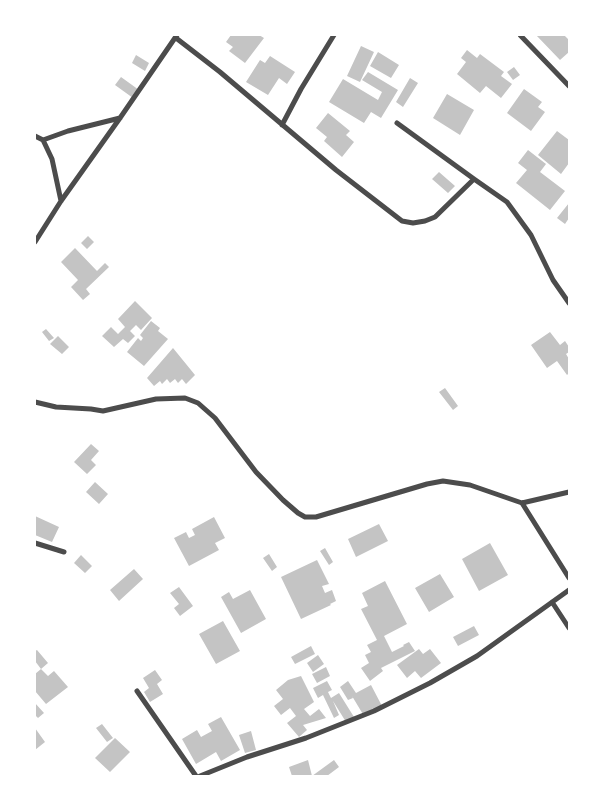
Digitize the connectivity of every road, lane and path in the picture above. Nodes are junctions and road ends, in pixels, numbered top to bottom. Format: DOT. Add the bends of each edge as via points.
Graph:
graph roads {
  1 [pos="334,35"];
  2 [pos="520,35"];
  3 [pos="176,37"];
  4 [pos="569,86"];
  5 [pos="120,118"];
  6 [pos="397,123"];
  7 [pos="282,125"];
  8 [pos="35,136"];
  9 [pos="42,140"];
  10 [pos="474,179"];
  11 [pos="62,201"];
  12 [pos="35,242"];
  13 [pos="569,303"];
  14 [pos="35,402"];
  15 [pos="569,492"];
  16 [pos="522,503"];
  17 [pos="35,543"];
  18 [pos="64,552"];
  19 [pos="569,578"];
  20 [pos="569,590"];
  21 [pos="552,602"];
  22 [pos="569,628"];
  23 [pos="138,691"];
  24 [pos="196,776"];
  25 [pos="200,776"];
  1 -- 7 [label="street"];
  2 -- 4 [label="street"];
  3 -- 5 [label="street"];
  3 -- 7 [label="street"];
  5 -- 9 [label="street"];
  5 -- 11 [label="street"];
  6 -- 10 [label="street"];
  7 -- 10 [label="street" via="402,221 413,223 435,217"];
  8 -- 9 [label="street"];
  9 -- 11 [label="street" via="52,159"];
  10 -- 13 [label="street" via="507,202 531,235"];
  11 -- 12 [label="street"];
  14 -- 16 [label="street" via="103,411 156,400 185,398 198,403 215,418 256,472 283,500 305,516 316,517 443,481 470,485"];
  15 -- 16 [label="street"];
  16 -- 19 [label="street"];
  17 -- 18 [label="street"];
  20 -- 21 [label="street"];
  21 -- 22 [label="street"];
  21 -- 25 [label="street" via="477,656 374,711"];
  23 -- 24 [label="street"];
}
